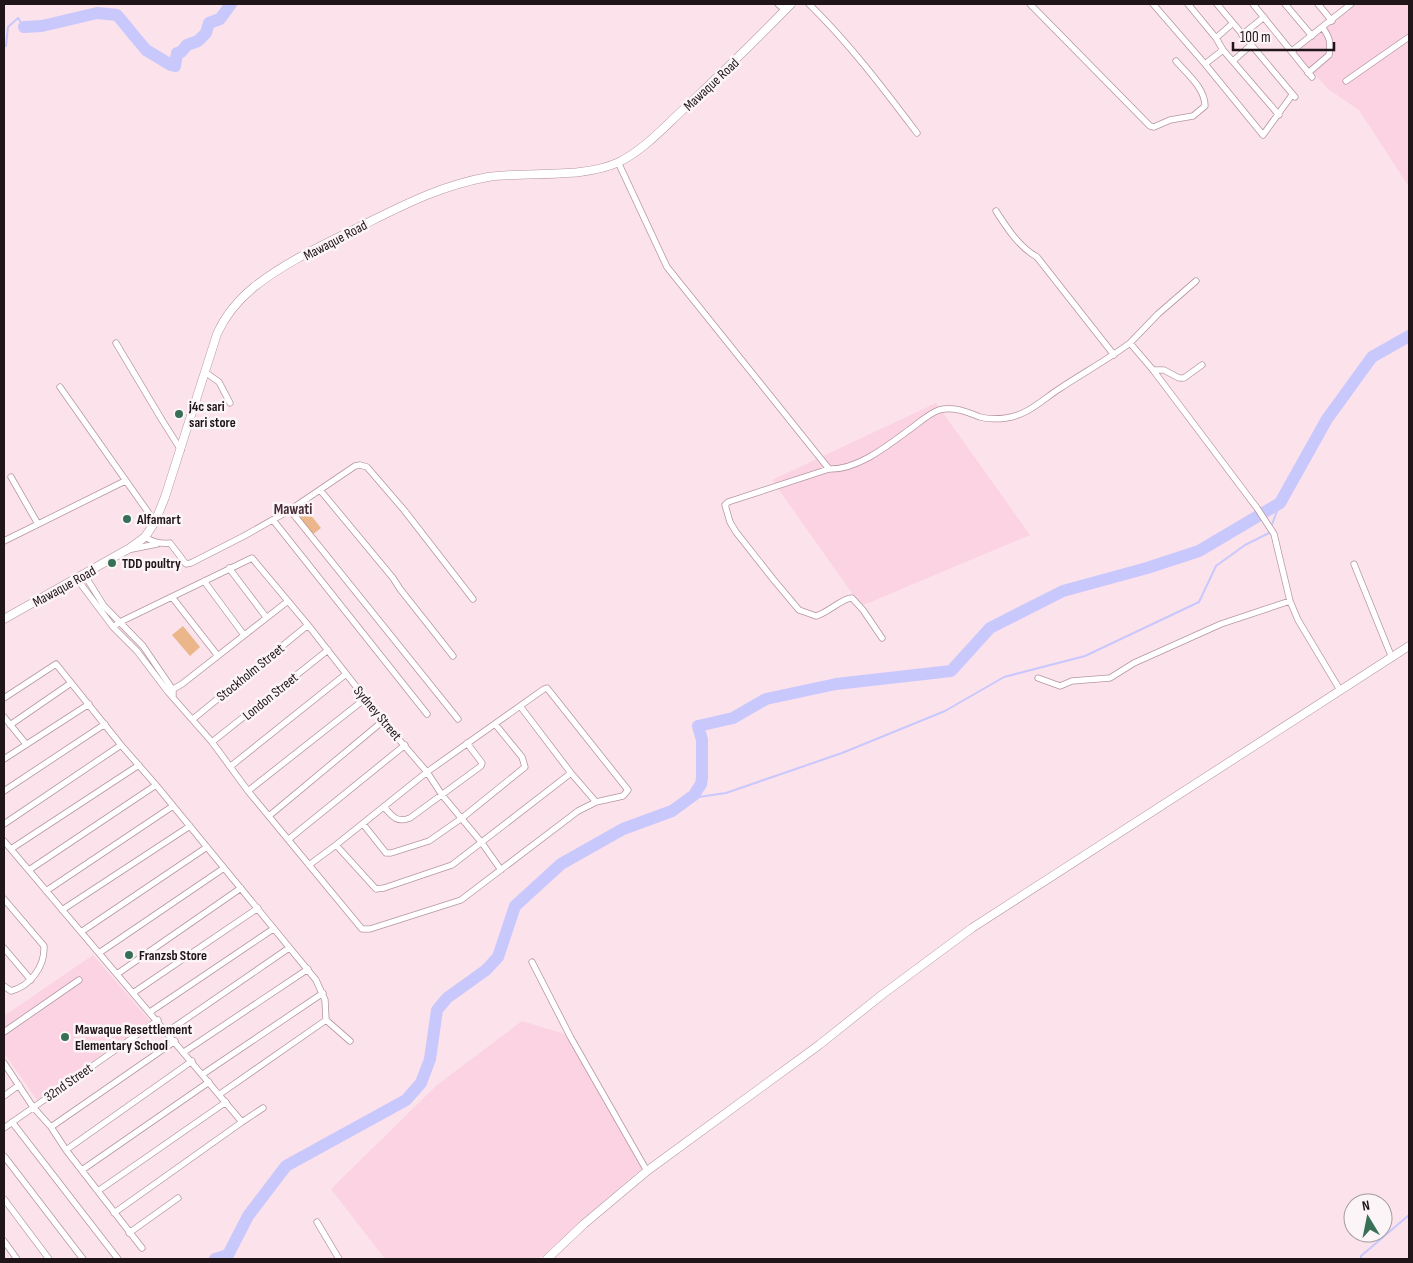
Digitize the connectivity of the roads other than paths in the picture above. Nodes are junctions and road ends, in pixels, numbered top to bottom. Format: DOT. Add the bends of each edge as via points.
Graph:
graph roads {
  1 [pos="778,4"];
  2 [pos="791,4"];
  3 [pos="809,4"];
  4 [pos="1030,4"];
  5 [pos="1153,4"];
  6 [pos="1188,4"];
  7 [pos="1217,4"];
  8 [pos="1253,4"];
  9 [pos="1285,4"];
  10 [pos="1318,4"];
  11 [pos="1351,4"];
  12 [pos="785,10"];
  13 [pos="1264,17"];
  14 [pos="1332,21"];
  15 [pos="1233,23"];
  16 [pos="1323,28"];
  17 [pos="1242,35"];
  18 [pos="1312,36"];
  19 [pos="1409,37"];
  20 [pos="1216,38"];
  21 [pos="1251,45"];
  22 [pos="1223,50"];
  23 [pos="1292,51"];
  24 [pos="1233,61"];
  25 [pos="1176,62"];
  26 [pos="1205,64"];
  27 [pos="1346,82"];
  28 [pos="1278,115"];
  29 [pos="917,133"];
  30 [pos="618,162"];
  31 [pos="996,211"];
  32 [pos="1196,281"];
  33 [pos="116,343"];
  34 [pos="1130,344"];
  35 [pos="1114,355"];
  36 [pos="1202,365"];
  37 [pos="1153,370"];
  38 [pos="205,372"];
  39 [pos="60,387"];
  40 [pos="230,403"];
  41 [pos="181,450"];
  42 [pos="829,469"];
  43 [pos="11,476"];
  44 [pos="125,481"];
  45 [pos="320,490"];
  46 [pos="290,510"];
  47 [pos="273,520"];
  48 [pos="155,522"];
  49 [pos="38,524"];
  50 [pos="145,536"];
  51 [pos="4,541"];
  52 [pos="160,544"];
  53 [pos="128,550"];
  54 [pos="1354,564"];
  55 [pos="229,568"];
  56 [pos="80,576"];
  57 [pos="204,581"];
  58 [pos="172,597"];
  59 [pos="472,599"];
  60 [pos="288,601"];
  61 [pos="1290,601"];
  62 [pos="266,618"];
  63 [pos="4,619"];
  64 [pos="120,622"];
  65 [pos="308,625"];
  66 [pos="113,626"];
  67 [pos="244,635"];
  68 [pos="882,638"];
  69 [pos="143,646"];
  70 [pos="1409,646"];
  71 [pos="328,650"];
  72 [pos="137,651"];
  73 [pos="218,656"];
  74 [pos="453,656"];
  75 [pos="1392,658"];
  76 [pos="154,668"];
  77 [pos="346,674"];
  78 [pos="1038,678"];
  79 [pos="72,683"];
  80 [pos="1340,690"];
  81 [pos="171,692"];
  82 [pos="4,698"];
  83 [pos="366,698"];
  84 [pos="89,704"];
  85 [pos="520,706"];
  86 [pos="427,714"];
  87 [pos="4,717"];
  88 [pos="193,719"];
  89 [pos="458,719"];
  90 [pos="383,721"];
  91 [pos="105,724"];
  92 [pos="494,724"];
  93 [pos="10,725"];
  94 [pos="212,742"];
  95 [pos="467,743"];
  96 [pos="26,744"];
  97 [pos="121,745"];
  98 [pos="405,745"];
  99 [pos="4,760"];
  100 [pos="139,765"];
  101 [pos="231,766"];
  102 [pos="427,772"];
  103 [pos="571,773"];
  104 [pos="156,785"];
  105 [pos="4,791"];
  106 [pos="248,791"];
  107 [pos="442,796"];
  108 [pos="596,802"];
  109 [pos="172,806"];
  110 [pos="384,807"];
  111 [pos="269,816"];
  112 [pos="462,818"];
  113 [pos="4,824"];
  114 [pos="363,824"];
  115 [pos="190,826"];
  116 [pos="289,840"];
  117 [pos="4,841"];
  118 [pos="482,843"];
  119 [pos="336,845"];
  120 [pos="207,847"];
  121 [pos="11,850"];
  122 [pos="309,864"];
  123 [pos="224,868"];
  124 [pos="29,870"];
  125 [pos="501,870"];
  126 [pos="241,888"];
  127 [pos="46,891"];
  128 [pos="4,899"];
  129 [pos="258,908"];
  130 [pos="62,910"];
  131 [pos="274,929"];
  132 [pos="81,932"];
  133 [pos="4,948"];
  134 [pos="289,948"];
  135 [pos="99,953"];
  136 [pos="532,962"];
  137 [pos="308,969"];
  138 [pos="116,974"];
  139 [pos="31,980"];
  140 [pos="79,980"];
  141 [pos="4,986"];
  142 [pos="323,992"];
  143 [pos="133,993"];
  144 [pos="150,1012"];
  145 [pos="158,1020"];
  146 [pos="326,1020"];
  147 [pos="4,1032"];
  148 [pos="167,1032"];
  149 [pos="175,1041"];
  150 [pos="350,1041"];
  151 [pos="184,1052"];
  152 [pos="192,1061"];
  153 [pos="4,1064"];
  154 [pos="203,1074"];
  155 [pos="210,1082"];
  156 [pos="19,1085"];
  157 [pos="220,1094"];
  158 [pos="4,1096"];
  159 [pos="226,1102"];
  160 [pos="33,1107"];
  161 [pos="263,1108"];
  162 [pos="12,1122"];
  163 [pos="242,1122"];
  164 [pos="51,1127"];
  165 [pos="4,1128"];
  166 [pos="66,1150"];
  167 [pos="4,1156"];
  168 [pos="82,1170"];
  169 [pos="647,1171"];
  170 [pos="98,1191"];
  171 [pos="178,1198"];
  172 [pos="4,1199"];
  173 [pos="114,1213"];
  174 [pos="317,1222"];
  175 [pos="129,1233"];
  176 [pos="4,1240"];
  177 [pos="142,1248"];
  178 [pos="17,1259"];
  179 [pos="49,1259"];
  180 [pos="83,1259"];
  181 [pos="118,1259"];
  182 [pos="339,1259"];
  183 [pos="547,1259"];
  1 -- 12 [label="street"];
  2 -- 12 [label="main road, Mawaque Road"];
  3 -- 29 [label="street" via="872,73"];
  4 -- 25 [label="street" via="1150,126 1193,116 1205,106 1196,84"];
  5 -- 26 [label="street"];
  6 -- 20 [label="street"];
  7 -- 15 [label="street"];
  8 -- 13 [label="street"];
  9 -- 18 [label="street"];
  10 -- 14 [label="street"];
  11 -- 14 [label="street"];
  12 -- 30 [label="main road, Mawaque Road" via="656,135"];
  13 -- 17 [label="street"];
  13 -- 23 [label="street"];
  14 -- 16 [label="street"];
  15 -- 17 [label="street"];
  15 -- 20 [label="street"];
  16 -- 18 [label="street"];
  16 -- 23 [label="street" via="1331,43 1329,56 1310,75"];
  17 -- 21 [label="street"];
  18 -- 23 [label="street"];
  19 -- 27 [label="street"];
  20 -- 22 [label="street"];
  21 -- 24 [label="street"];
  21 -- 28 [label="street" via="1293,96"];
  22 -- 24 [label="street"];
  22 -- 26 [label="street"];
  24 -- 28 [label="street"];
  26 -- 28 [label="street" via="1263,135"];
  30 -- 38 [label="main road, Mawaque Road" via="589,171 491,177 463,182 416,198 327,243 284,267 240,299 221,325"];
  30 -- 42 [label="street" via="667,267"];
  31 -- 35 [label="street" via="1011,234 1028,252 1038,257"];
  32 -- 34 [label="street"];
  33 -- 41 [label="street"];
  34 -- 35 [label="street"];
  34 -- 37 [label="street"];
  35 -- 42 [label="street" via="1029,411 995,418 956,409 939,410 885,448 858,462"];
  36 -- 37 [label="street" via="1184,378 1164,370"];
  37 -- 61 [label="street" via="1274,534"];
  38 -- 40 [label="street" via="219,382"];
  38 -- 41 [label="main road, Mawaque Road"];
  39 -- 44 [label="street"];
  41 -- 48 [label="main road, Mawaque Road"];
  42 -- 68 [label="street" via="728,502 726,510 736,532 799,610 816,616 852,598"];
  43 -- 49 [label="street"];
  44 -- 48 [label="street"];
  44 -- 49 [label="street"];
  45 -- 46 [label="street"];
  45 -- 59 [label="street" via="355,466 367,467"];
  45 -- 74 [label="street"];
  46 -- 47 [label="street"];
  46 -- 89 [label="street"];
  47 -- 52 [label="street" via="186,564 170,543"];
  47 -- 86 [label="street"];
  48 -- 50 [label="main road, Mawaque Road"];
  49 -- 51 [label="street"];
  50 -- 52 [label="street"];
  50 -- 53 [label="main road, Mawaque Road"];
  52 -- 53 [label="street"];
  53 -- 56 [label="main road, Mawaque Road"];
  54 -- 75 [label="street"];
  55 -- 57 [label="street"];
  55 -- 60 [label="street, Sydney Street" via="252,558"];
  55 -- 62 [label="street"];
  56 -- 63 [label="main road, Mawaque Road"];
  56 -- 64 [label="street"];
  56 -- 66 [label="street"];
  57 -- 58 [label="street"];
  57 -- 67 [label="street"];
  58 -- 64 [label="street"];
  58 -- 73 [label="street"];
  60 -- 62 [label="street"];
  60 -- 65 [label="street, Sydney Street"];
  61 -- 78 [label="street" via="1221,624 1110,678 1072,681 1060,686"];
  61 -- 80 [label="street"];
  62 -- 67 [label="street"];
  64 -- 66 [label="street"];
  64 -- 69 [label="street"];
  65 -- 71 [label="street, Sydney Street"];
  65 -- 88 [label="street, Stockholm Street"];
  66 -- 72 [label="street"];
  67 -- 73 [label="street"];
  69 -- 72 [label="street"];
  69 -- 76 [label="street"];
  70 -- 75 [label="main road"];
  71 -- 77 [label="street, Sydney Street"];
  71 -- 94 [label="street, London Street"];
  72 -- 76 [label="street"];
  73 -- 81 [label="street"];
  75 -- 80 [label="main road"];
  76 -- 81 [label="street"];
  77 -- 83 [label="street, Sydney Street"];
  77 -- 101 [label="street"];
  79 -- 82 [label="street" via="55,665"];
  79 -- 84 [label="street"];
  79 -- 93 [label="street"];
  80 -- 169 [label="main road" via="972,928"];
  81 -- 88 [label="street"];
  83 -- 90 [label="street, Sydney Street"];
  83 -- 106 [label="street"];
  84 -- 91 [label="street"];
  84 -- 96 [label="street"];
  85 -- 92 [label="street"];
  85 -- 103 [label="street"];
  85 -- 108 [label="street" via="547,688 628,790 623,796"];
  87 -- 93 [label="street"];
  88 -- 94 [label="street"];
  90 -- 98 [label="street, Sydney Street"];
  90 -- 111 [label="street"];
  91 -- 97 [label="street"];
  91 -- 105 [label="street"];
  92 -- 95 [label="street"];
  92 -- 112 [label="street" via="522,757 525,767"];
  93 -- 96 [label="street"];
  94 -- 101 [label="street"];
  95 -- 102 [label="street"];
  95 -- 107 [label="street" via="482,765"];
  96 -- 99 [label="street"];
  97 -- 100 [label="street"];
  97 -- 113 [label="street"];
  98 -- 102 [label="street, Sydney Street"];
  98 -- 116 [label="street"];
  100 -- 104 [label="street"];
  100 -- 121 [label="street"];
  101 -- 106 [label="street"];
  102 -- 107 [label="street, Sydney Street"];
  102 -- 110 [label="street"];
  103 -- 108 [label="street"];
  103 -- 118 [label="street"];
  104 -- 109 [label="street"];
  104 -- 124 [label="street"];
  106 -- 111 [label="street"];
  107 -- 110 [label="street" via="410,818 399,821"];
  107 -- 112 [label="street, Sydney Street"];
  108 -- 125 [label="street"];
  109 -- 115 [label="street"];
  109 -- 127 [label="street"];
  110 -- 114 [label="street"];
  111 -- 116 [label="street"];
  112 -- 114 [label="street" via="429,842 391,853 386,853"];
  112 -- 118 [label="street, Sydney Street"];
  114 -- 119 [label="street"];
  115 -- 120 [label="street"];
  115 -- 130 [label="street"];
  116 -- 122 [label="street"];
  117 -- 121 [label="street"];
  118 -- 119 [label="street" via="443,869 376,889"];
  118 -- 125 [label="street, Sydney Street"];
  119 -- 122 [label="street"];
  120 -- 123 [label="street"];
  120 -- 132 [label="street"];
  121 -- 124 [label="street"];
  122 -- 125 [label="street" via="365,930 458,902"];
  123 -- 126 [label="street"];
  123 -- 135 [label="street"];
  124 -- 127 [label="street"];
  126 -- 129 [label="street"];
  126 -- 138 [label="street"];
  127 -- 130 [label="street"];
  128 -- 139 [label="street" via="44,946 38,970"];
  129 -- 131 [label="street"];
  129 -- 143 [label="street"];
  130 -- 132 [label="street"];
  131 -- 134 [label="street"];
  131 -- 144 [label="street"];
  132 -- 135 [label="street"];
  133 -- 139 [label="street"];
  134 -- 137 [label="street"];
  134 -- 148 [label="street"];
  135 -- 138 [label="street"];
  136 -- 169 [label="street"];
  137 -- 142 [label="street"];
  137 -- 151 [label="street"];
  138 -- 143 [label="street"];
  139 -- 141 [label="street" via="11,991"];
  140 -- 147 [label="street"];
  142 -- 146 [label="street"];
  142 -- 154 [label="street"];
  143 -- 144 [label="street"];
  144 -- 145 [label="street"];
  145 -- 148 [label="street"];
  145 -- 160 [label="street, 32nd Street"];
  146 -- 150 [label="street"];
  146 -- 157 [label="street"];
  148 -- 149 [label="street"];
  149 -- 151 [label="street"];
  149 -- 164 [label="street"];
  151 -- 152 [label="street"];
  152 -- 154 [label="street"];
  152 -- 166 [label="street"];
  153 -- 156 [label="street"];
  154 -- 155 [label="street"];
  155 -- 157 [label="street"];
  155 -- 168 [label="street"];
  156 -- 158 [label="street"];
  156 -- 160 [label="street"];
  157 -- 159 [label="street"];
  159 -- 163 [label="street"];
  159 -- 170 [label="street"];
  160 -- 162 [label="street, 32nd Street"];
  160 -- 164 [label="street"];
  161 -- 163 [label="street"];
  162 -- 165 [label="street, 32nd Street"];
  162 -- 181 [label="street"];
  163 -- 173 [label="street"];
  164 -- 166 [label="street"];
  166 -- 168 [label="street"];
  167 -- 180 [label="street"];
  168 -- 170 [label="street"];
  169 -- 183 [label="main road"];
  170 -- 173 [label="street"];
  171 -- 175 [label="street"];
  172 -- 179 [label="street"];
  173 -- 175 [label="street"];
  174 -- 182 [label="street"];
  175 -- 177 [label="street"];
  176 -- 178 [label="street"];
}
